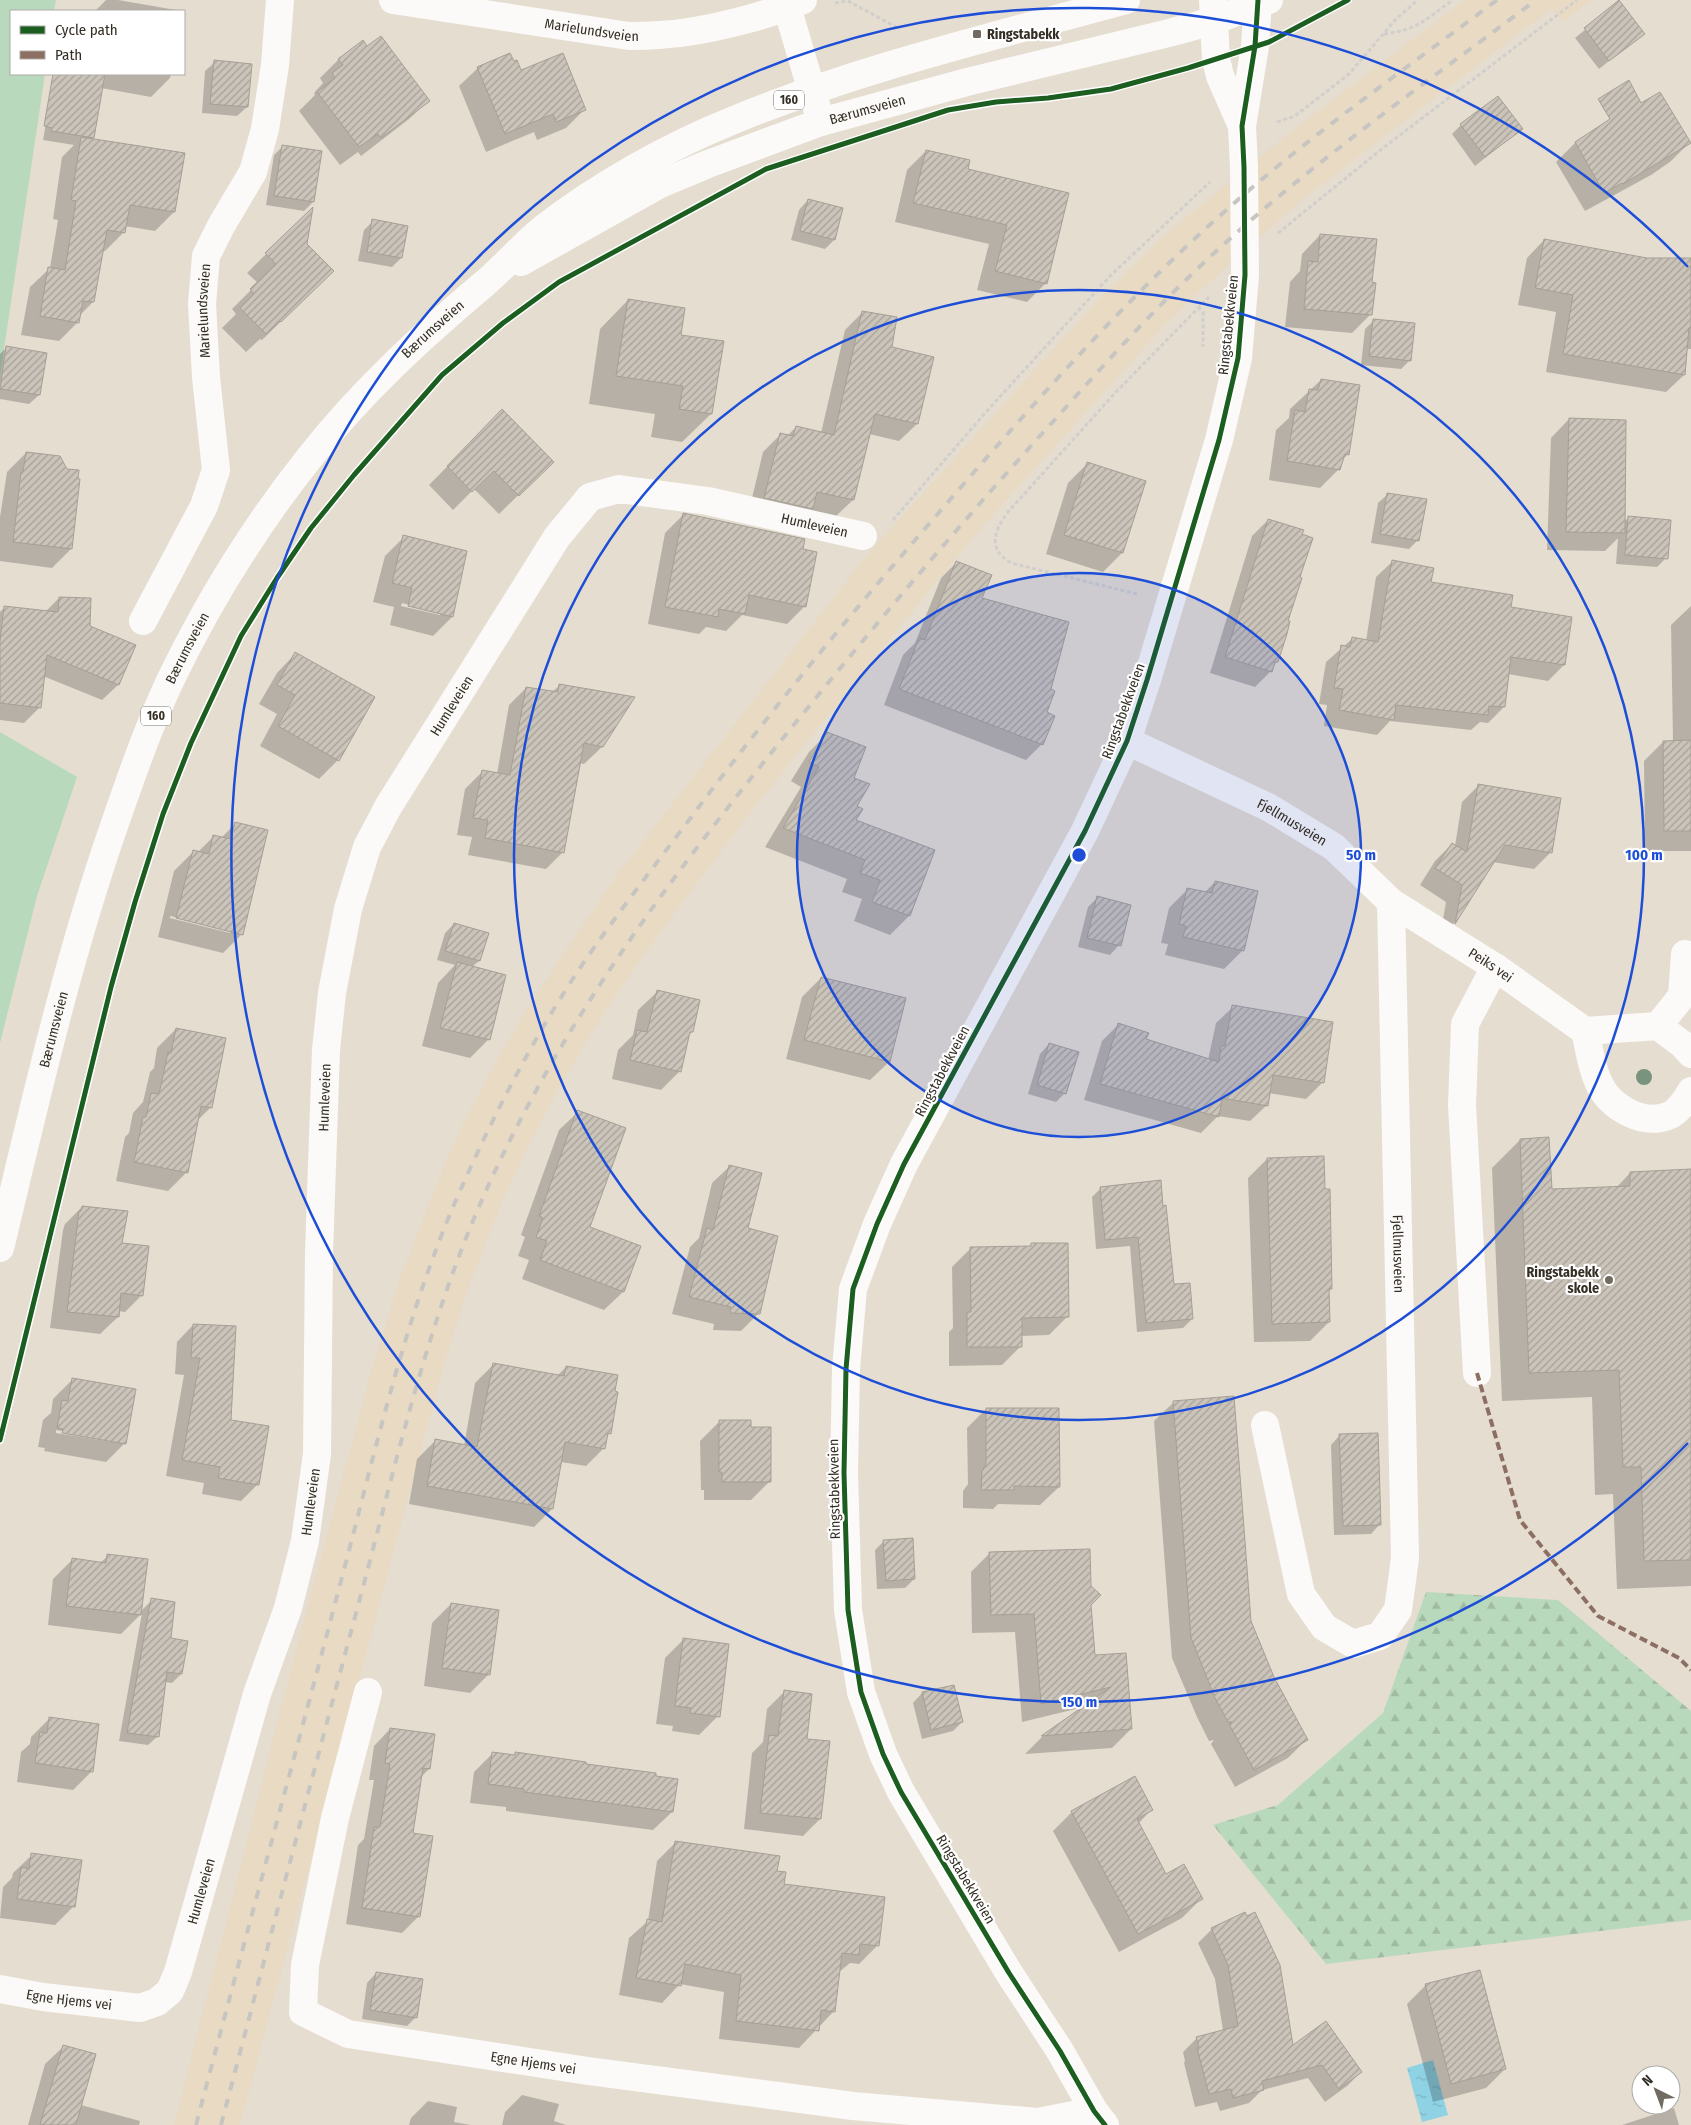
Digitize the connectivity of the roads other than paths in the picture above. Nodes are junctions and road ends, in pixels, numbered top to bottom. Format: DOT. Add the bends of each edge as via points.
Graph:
graph roads {
  1 [pos="280,0"];
  2 [pos="394,0"];
  3 [pos="1126,0"];
  4 [pos="1262,1"];
  5 [pos="795,4"];
  6 [pos="1213,10"];
  7 [pos="813,92"];
  8 [pos="821,122"];
  9 [pos="1242,126"];
  10 [pos="490,279"];
  11 [pos="863,536"];
  12 [pos="143,621"];
  13 [pos="1127,741"];
  14 [pos="1391,902"];
  15 [pos="1685,954"];
  16 [pos="1495,967"];
  17 [pos="1687,992"];
  18 [pos="1658,1026"];
  19 [pos="1585,1031"];
  20 [pos="1691,1054"];
  21 [pos="1691,1091"];
  22 [pos="0,1248"];
  23 [pos="1477,1373"];
  24 [pos="1264,1425"];
  25 [pos="368,1692"];
  26 [pos="0,1989"];
  27 [pos="140,2008"];
  28 [pos="851,2116"];
  29 [pos="1100,2118"];
  1 -- 12 [label="street, Marielundsveien" via="275,65 265,129 253,172 206,256 202,313 216,470 204,506"];
  2 -- 5 [label="street, Marielundsveien" via="629,36 665,36 707,30"];
  3 -- 7 [label="street, Bærumsveien / 160" via="993,35"];
  4 -- 6 [label="street, Bærumsveien / 160"];
  4 -- 9 [label="street, Ringstabekkveien"];
  5 -- 7 [label="street"];
  6 -- 8 [label="street, Bærumsveien / 160"];
  6 -- 9 [label="street, Ringstabekkveien" via="1220,76"];
  7 -- 8 [label="street"];
  7 -- 10 [label="street, Bærumsveien / 160" via="733,120 658,156 543,229"];
  8 -- 10 [label="street, Bærumsveien / 160" via="660,184"];
  9 -- 13 [label="street, Ringstabekkveien" via="1245,275 1238,358 1229,404"];
  10 -- 22 [label="street, Bærumsveien / 160" via="396,361 310,457 237,560 170,683 132,772 98,872 68,976"];
  11 -- 27 [label="street, Humleveien" via="708,501 619,490 590,497 557,537 428,740 367,848 348,909 332,993 326,1050 317,1454 305,1541 288,1608 252,1712 178,1972 170,1991 157,2002"];
  13 -- 14 [label="street, Fjellmusveien" via="1268,807 1334,847"];
  13 -- 29 [label="street, Ringstabekkveien" via="1085,831 904,1164 876,1224 853,1289 846,1369 844,1473 848,1610 861,1692 891,1751 906,1800"];
  14 -- 16 [label="street, Peiks vei"];
  14 -- 24 [label="street, Fjellmusveien" via="1405,1558 1398,1610 1380,1636 1353,1644 1324,1627 1301,1594"];
  15 -- 17 [label="street"];
  16 -- 19 [label="street, Peiks vei"];
  16 -- 23 [label="street" via="1464,1024 1462,1105"];
  17 -- 18 [label="street"];
  18 -- 19 [label="street"];
  18 -- 20 [label="street"];
  19 -- 21 [label="street" via="1598,1082 1616,1105 1641,1119 1669,1116"];
  25 -- 28 [label="street, Egne Hjems vei" via="335,1818 305,1965 303,2012 348,2034"];
  26 -- 27 [label="street, Egne Hjems vei"];
  28 -- 29 [label="street, Egne Hjems vei" via="1038,2122"];
}
